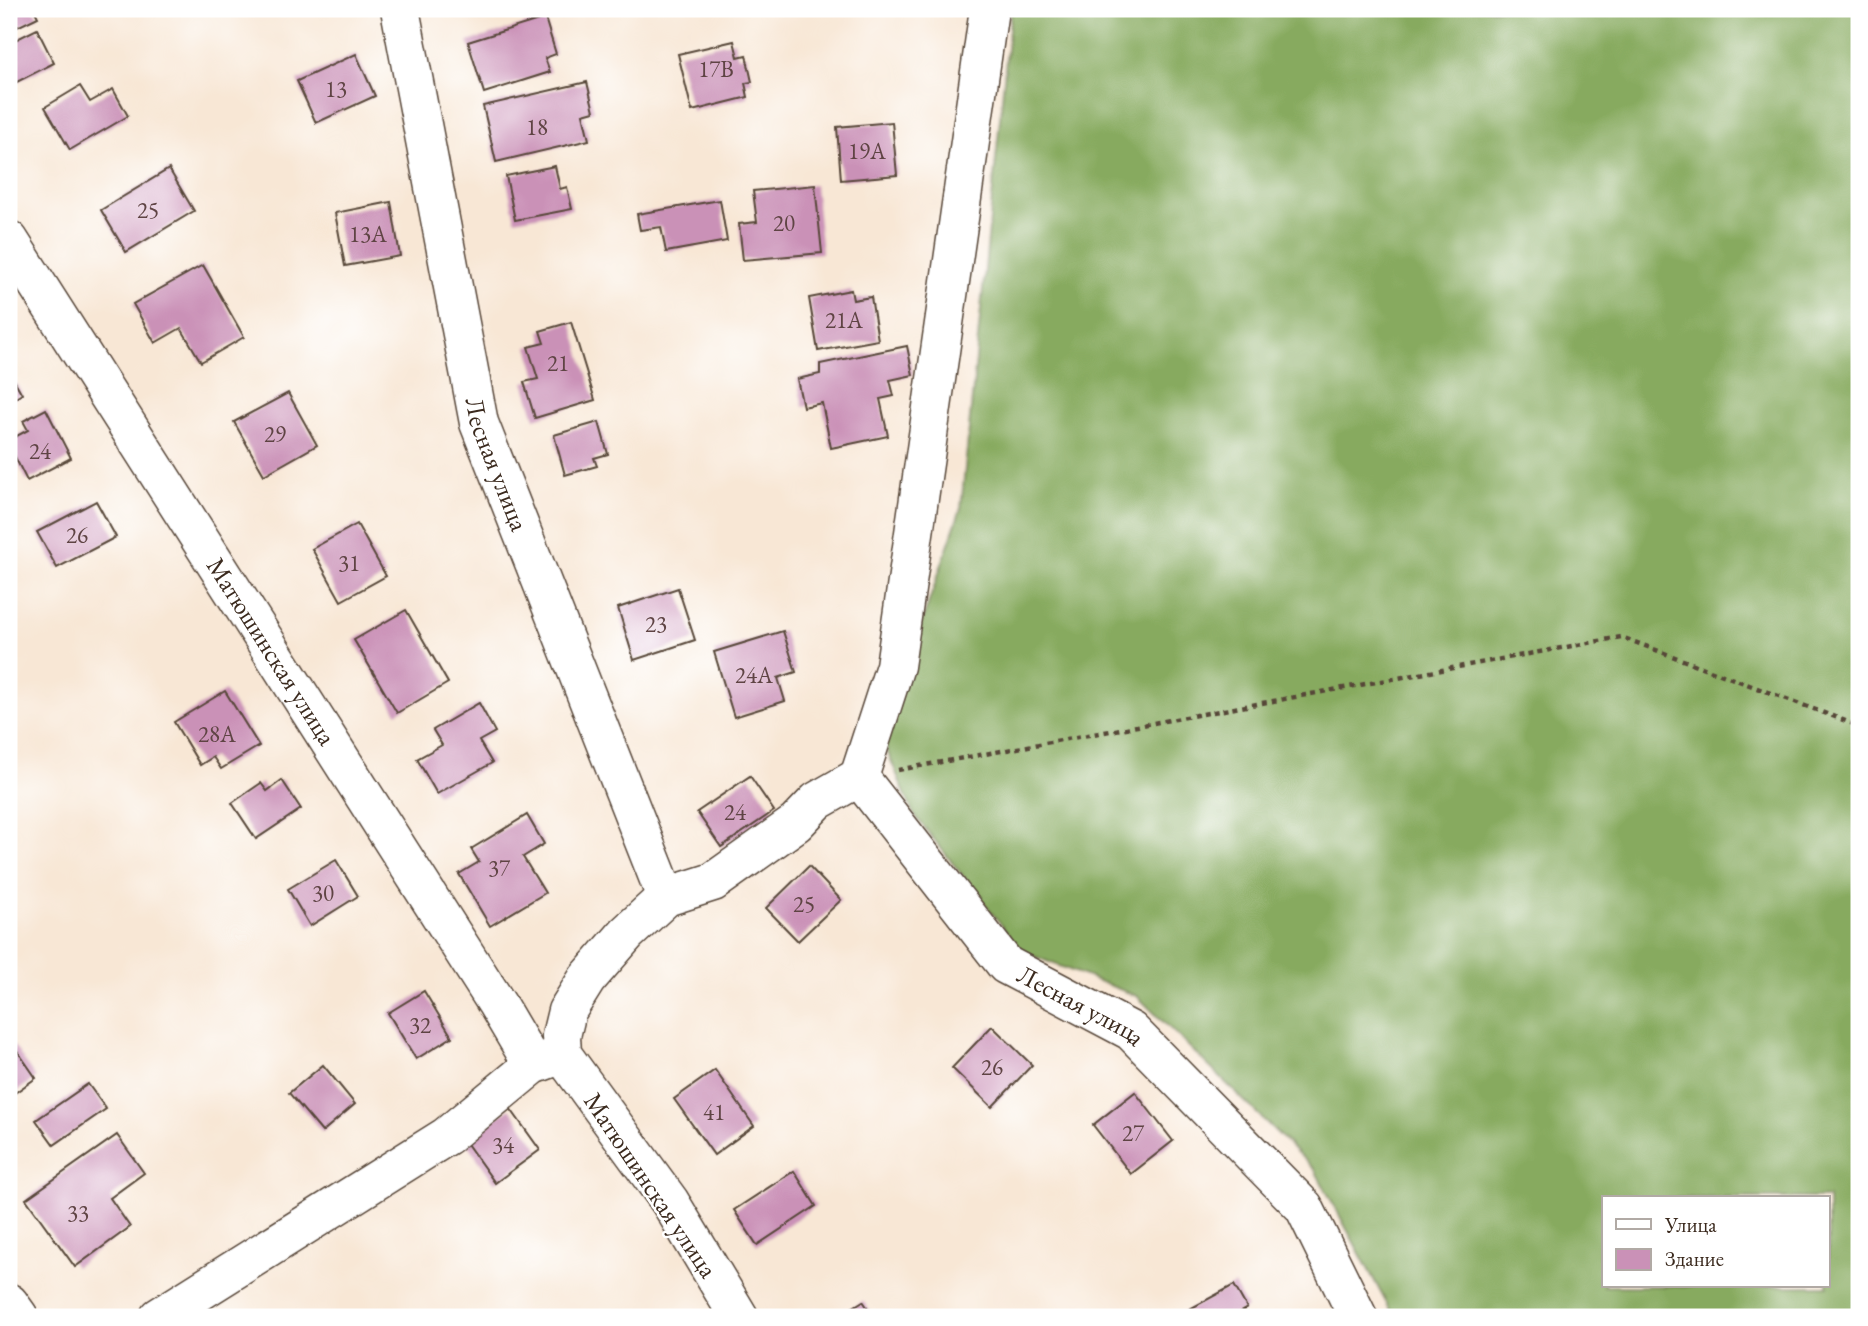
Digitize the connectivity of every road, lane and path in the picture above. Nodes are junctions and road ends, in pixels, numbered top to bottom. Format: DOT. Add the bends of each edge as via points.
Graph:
graph roads {
  1 [pos="400,9"];
  2 [pos="989,9"];
  3 [pos="9,240"];
  4 [pos="1859,726"];
  5 [pos="859,777"];
  6 [pos="666,897"];
  7 [pos="548,1059"];
  8 [pos="9,1303"];
  9 [pos="19,1317"];
  10 [pos="159,1317"];
  11 [pos="739,1317"];
  12 [pos="1358,1317"];
  1 -- 6 [label="street, Лесная улица" via="479,423"];
  2 -- 5 [label="street" via="895,666"];
  3 -- 7 [label="street, Матюшинская улица" via="467,957"];
  4 -- 5 [label="path" via="1620,638"];
  5 -- 6 [label="street" via="817,802 713,882"];
  5 -- 12 [label="street, Лесная улица" via="1006,965 1131,1031 1304,1207"];
  6 -- 7 [label="street" via="587,979 567,1011 561,1036"];
  7 -- 10 [label="street" via="447,1136"];
  7 -- 11 [label="street, Матюшинская улица" via="670,1202"];
  8 -- 9 [label="street"];
}
